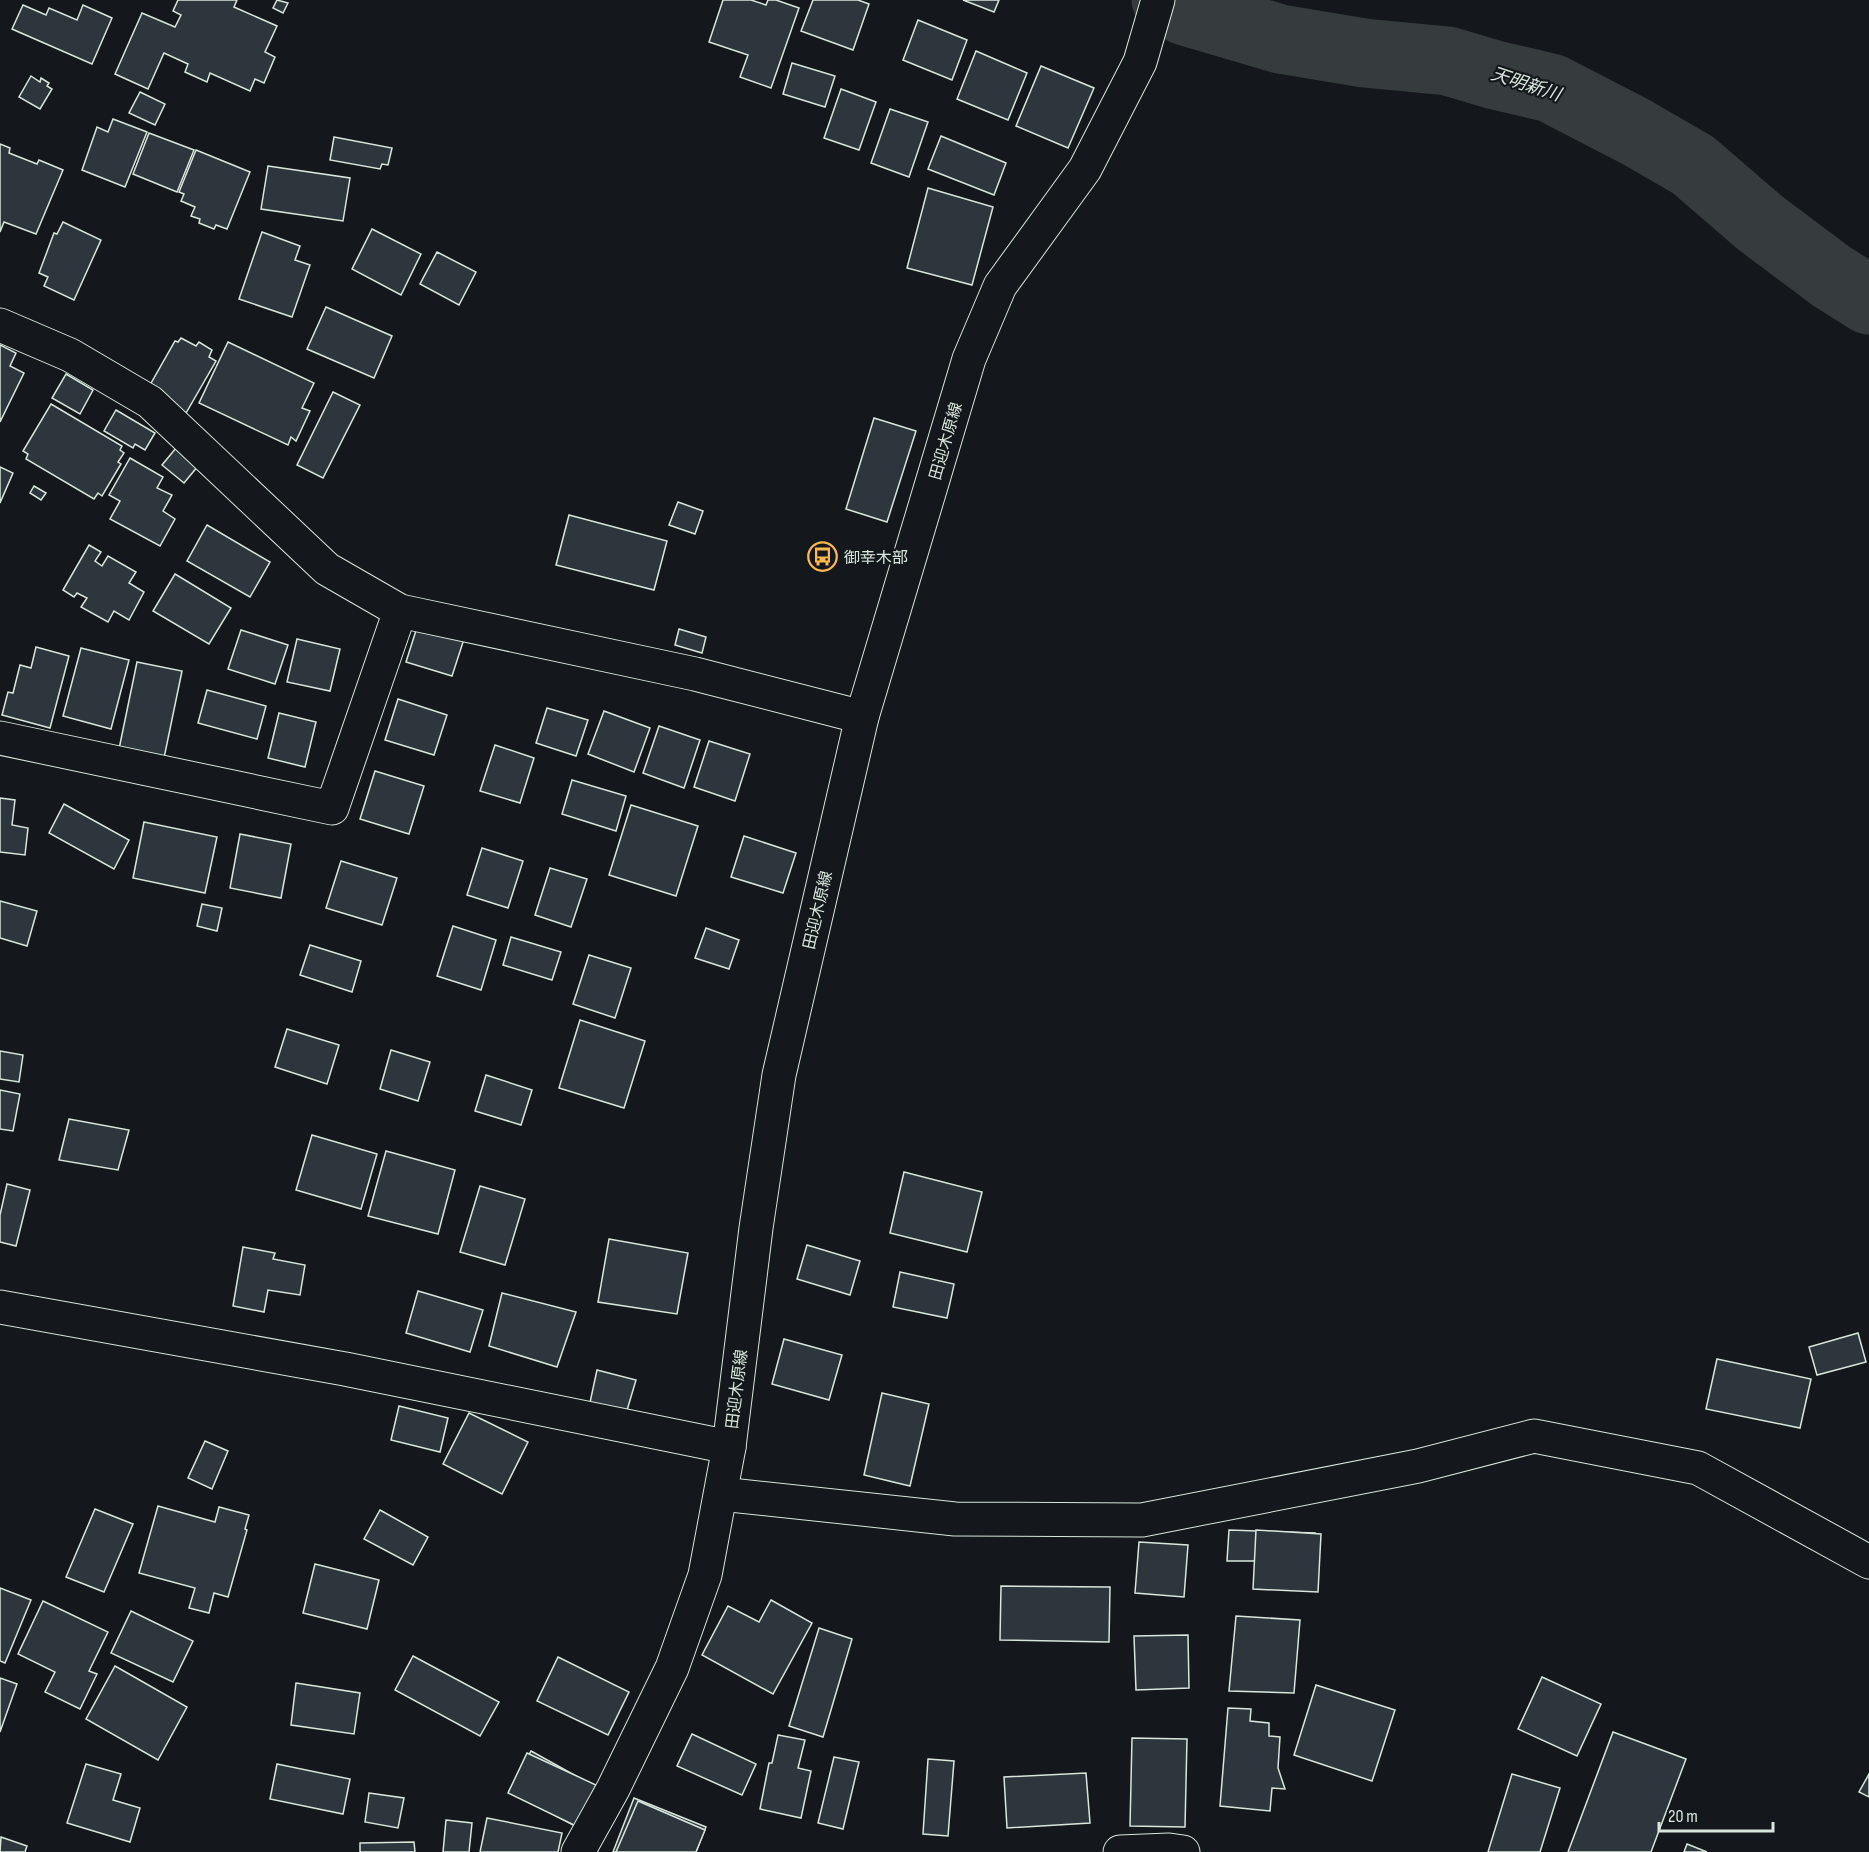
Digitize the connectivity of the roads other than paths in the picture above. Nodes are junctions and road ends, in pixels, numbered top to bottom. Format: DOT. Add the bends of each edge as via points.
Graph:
graph roads {
  1 [pos="1154,15"];
  2 [pos="0,325"];
  3 [pos="400,611"];
  4 [pos="862,717"];
  5 [pos="0,738"];
  6 [pos="0,1307"];
  7 [pos="729,1447"];
  8 [pos="721,1494"];
  9 [pos="1869,1562"];
  10 [pos="578,1852"];
  11 [pos="1120,1852"];
  12 [pos="1183,1852"];
  1 -- 4 [label="street, 田迎木原線" via="1140,62 1085,169 1000,286 974,348"];
  2 -- 3 [label="street" via="70,355 150,402 327,570"];
  3 -- 4 [label="street" via="695,674"];
  3 -- 5 [label="street" via="332,807"];
  4 -- 7 [label="street, 田迎木原線" via="779,1075"];
  6 -- 7 [label="street" via="357,1371"];
  7 -- 8 [label="street, 田迎木原線"];
  8 -- 9 [label="street" via="955,1519 1142,1520 1418,1466 1534,1436 1698,1468"];
  8 -- 10 [label="street, 田迎木原線" via="705,1575 672,1668"];
  11 -- 12 [label="street"];
}
